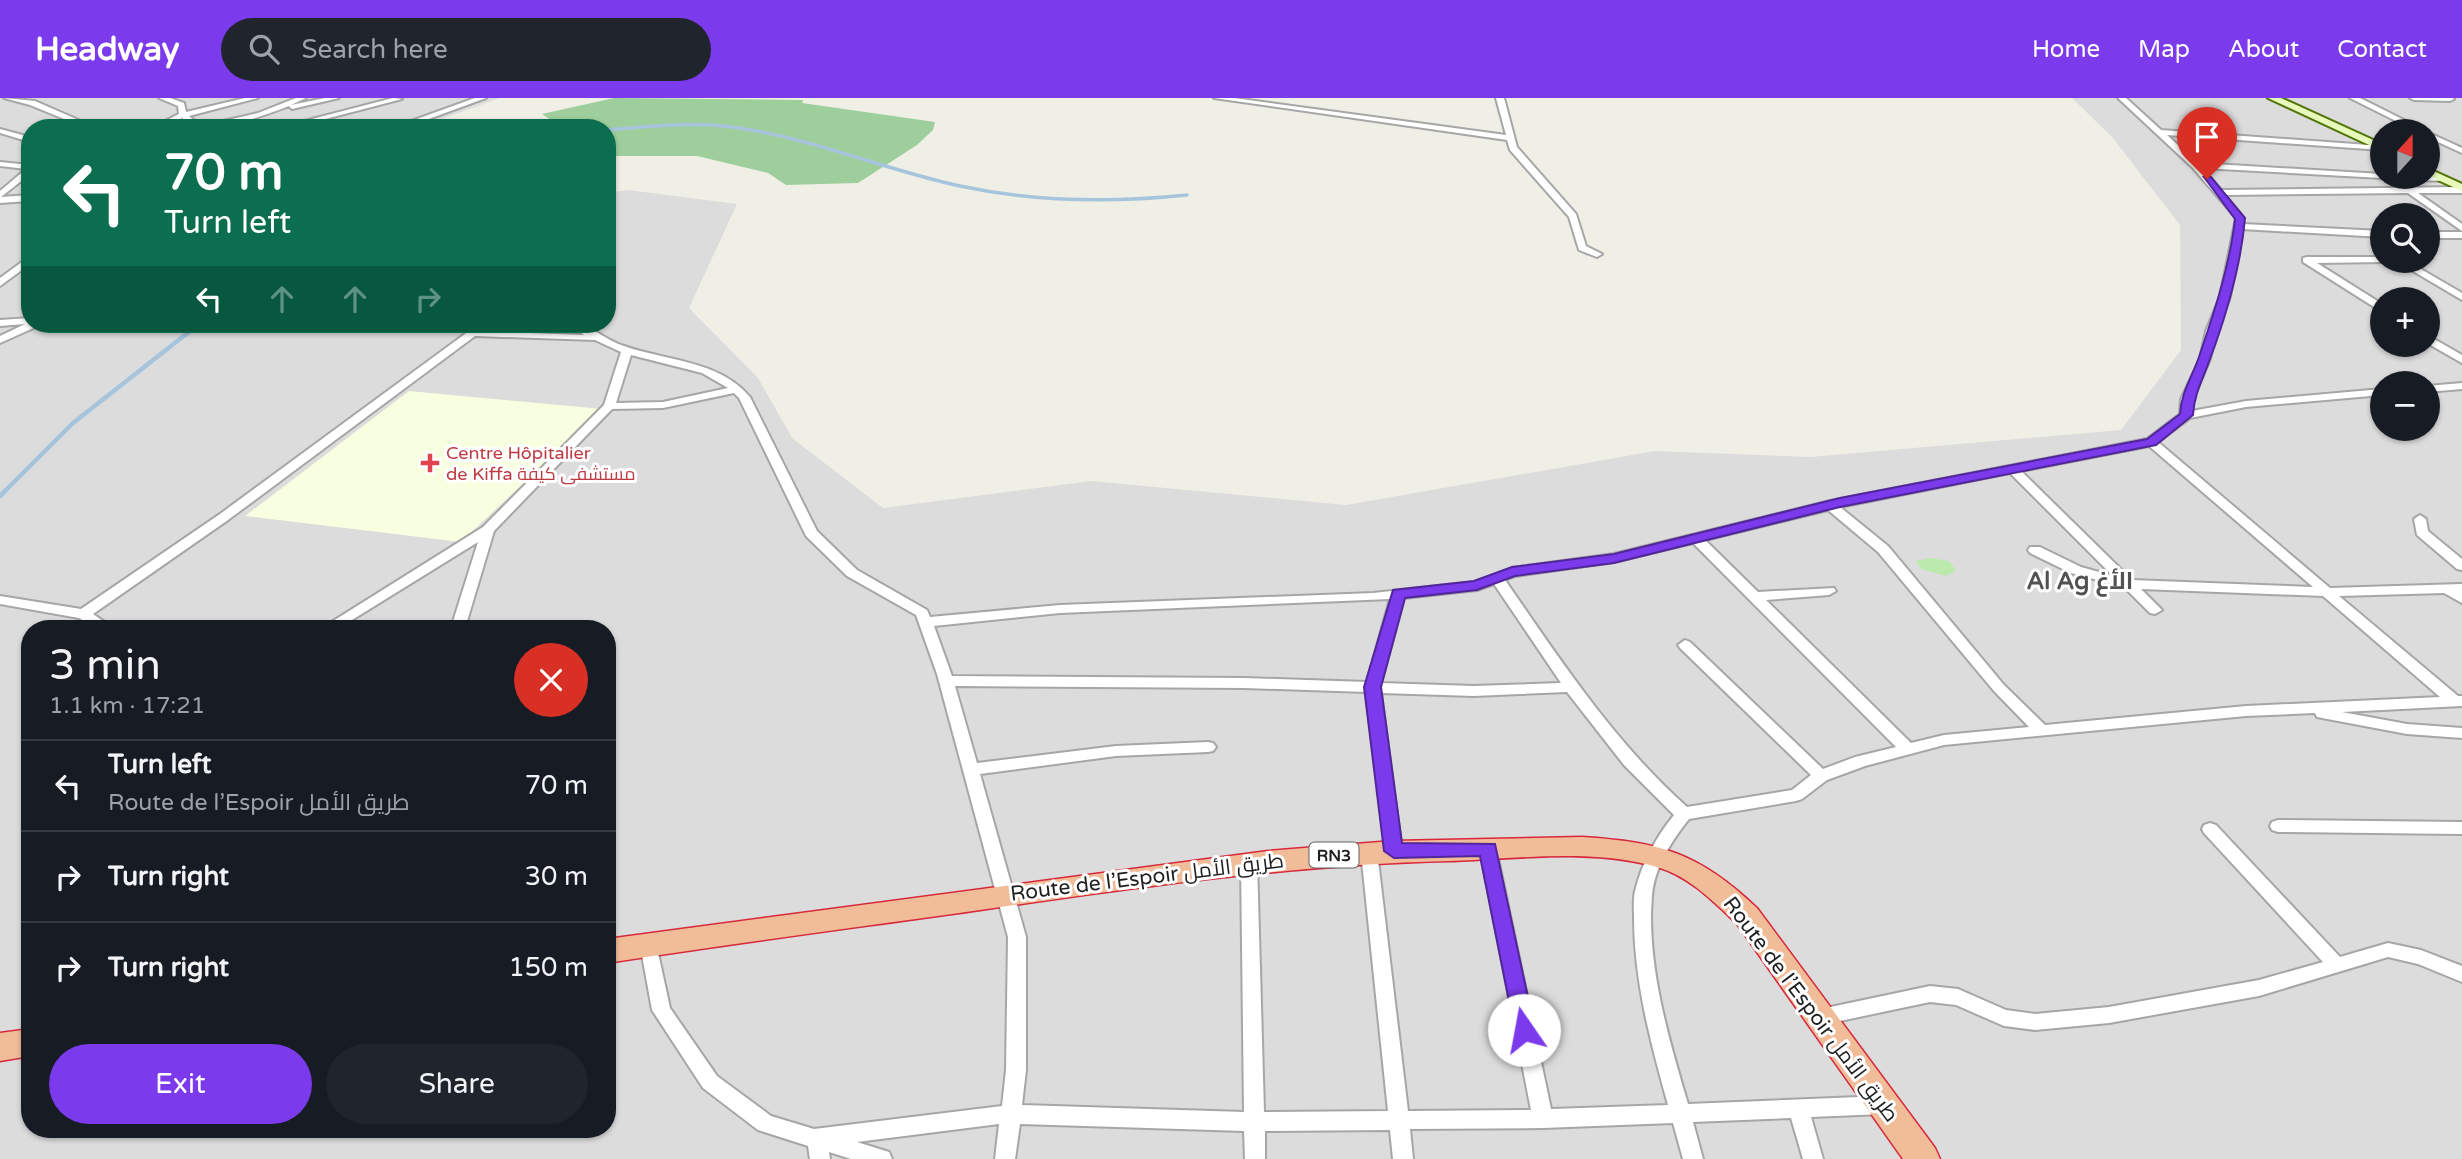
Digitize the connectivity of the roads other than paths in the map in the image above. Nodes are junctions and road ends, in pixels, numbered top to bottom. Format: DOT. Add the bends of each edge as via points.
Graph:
graph roads {
  1 [pos="8,98"];
  2 [pos="217,98"];
  3 [pos="254,98"];
  4 [pos="302,98"];
  5 [pos="335,98"];
  6 [pos="482,98"];
  7 [pos="1218,98"];
  8 [pos="1500,98"];
  9 [pos="2122,98"];
  10 [pos="2273,98"];
  11 [pos="2354,98"];
  12 [pos="2414,98"];
  13 [pos="2449,98"];
  14 [pos="165,99"];
  15 [pos="398,99"];
  16 [pos="179,102"];
  17 [pos="233,103"];
  18 [pos="2462,104"];
  19 [pos="183,115"];
  20 [pos="260,115"];
  21 [pos="71,119"];
  22 [pos="174,119"];
  23 [pos="188,119"];
  24 [pos="242,119"];
  25 [pos="270,119"];
  26 [pos="310,119"];
  27 [pos="422,119"];
  28 [pos="2397,119"];
  29 [pos="0,131"];
  30 [pos="2157,132"];
  31 [pos="21,137"];
  32 [pos="1511,138"];
  33 [pos="2440,140"];
  34 [pos="2370,142"];
  35 [pos="2370,147"];
  36 [pos="2440,147"];
  37 [pos="2459,148"];
  38 [pos="0,164"];
  39 [pos="2195,165"];
  40 [pos="21,167"];
  41 [pos="2287,172"];
  42 [pos="2370,175"];
  43 [pos="21,177"];
  44 [pos="2440,177"];
  45 [pos="2440,179"];
  46 [pos="2444,179"];
  47 [pos="2462,189"];
  48 [pos="2410,191"];
  49 [pos="2219,193"];
  50 [pos="2309,193"];
  51 [pos="0,198"];
  52 [pos="21,198"];
  53 [pos="2240,226"];
  54 [pos="2462,228"];
  55 [pos="2370,233"];
  56 [pos="2440,235"];
  57 [pos="2462,235"];
  58 [pos="1597,254"];
  59 [pos="2370,260"];
  60 [pos="21,266"];
  61 [pos="2422,273"];
  62 [pos="0,283"];
  63 [pos="2460,295"];
  64 [pos="2370,301"];
  65 [pos="0,323"];
  66 [pos="21,323"];
  67 [pos="21,329"];
  68 [pos="471,333"];
  69 [pos="492,333"];
  70 [pos="587,333"];
  71 [pos="594,338"];
  72 [pos="0,340"];
  73 [pos="2440,346"];
  74 [pos="627,350"];
  75 [pos="2462,360"];
  76 [pos="2457,386"];
  77 [pos="738,390"];
  78 [pos="2370,393"];
  79 [pos="2462,395"];
  80 [pos="609,406"];
  81 [pos="2186,415"];
  82 [pos="2151,442"];
  83 [pos="2013,470"];
  84 [pos="1830,505"];
  85 [pos="2420,519"];
  86 [pos="488,530"];
  87 [pos="1696,538"];
  88 [pos="2035,550"];
  89 [pos="2462,566"];
  90 [pos="1497,578"];
  91 [pos="2128,584"];
  92 [pos="2447,589"];
  93 [pos="2462,589"];
  94 [pos="1829,591"];
  95 [pos="2326,592"];
  96 [pos="1398,594"];
  97 [pos="1757,596"];
  98 [pos="2462,599"];
  99 [pos="0,600"];
  100 [pos="2155,610"];
  101 [pos="83,614"];
  102 [pos="93,620"];
  103 [pos="342,620"];
  104 [pos="460,620"];
  105 [pos="927,622"];
  106 [pos="1685,645"];
  107 [pos="946,681"];
  108 [pos="1373,687"];
  109 [pos="1573,687"];
  110 [pos="2458,701"];
  111 [pos="2300,708"];
  112 [pos="2040,729"];
  113 [pos="2462,733"];
  114 [pos="1208,747"];
  115 [pos="1908,749"];
  116 [pos="969,770"];
  117 [pos="1821,776"];
  118 [pos="1684,814"];
  119 [pos="2278,826"];
  120 [pos="2462,828"];
  121 [pos="2210,829"];
  122 [pos="1488,849"];
  123 [pos="1381,852"];
  124 [pos="1656,856"];
  125 [pos="1249,861"];
  126 [pos="1008,895"];
  127 [pos="649,944"];
  128 [pos="616,950"];
  129 [pos="2337,965"];
  130 [pos="2462,974"];
  131 [pos="1821,1017"];
  132 [pos="21,1043"];
  133 [pos="0,1046"];
  134 [pos="1886,1104"];
  135 [pos="1798,1109"];
  136 [pos="1681,1111"];
  137 [pos="1010,1114"];
  138 [pos="1543,1119"];
  139 [pos="1399,1120"];
  140 [pos="1254,1121"];
  141 [pos="817,1137"];
  142 [pos="820,1159"];
  143 [pos="882,1159"];
  144 [pos="1005,1159"];
  145 [pos="1255,1159"];
  146 [pos="1404,1159"];
  147 [pos="1693,1159"];
  148 [pos="1813,1159"];
  149 [pos="1923,1159"];
  1 -- 21 [label="street"];
  2 -- 16 [label="street"];
  3 -- 17 [label="street"];
  4 -- 20 [label="street"];
  5 -- 20 [label="street"];
  6 -- 27 [label="street"];
  7 -- 32 [label="street"];
  8 -- 32 [label="street"];
  9 -- 30 [label="street"];
  10 -- 34 [label="main road"];
  11 -- 28 [label="street"];
  12 -- 13 [label="street"];
  13 -- 18 [label="street"];
  14 -- 16 [label="street"];
  15 -- 26 [label="street"];
  16 -- 19 [label="street"];
  17 -- 19 [label="street"];
  17 -- 20 [label="street"];
  19 -- 22 [label="street"];
  19 -- 23 [label="street"];
  20 -- 24 [label="street"];
  20 -- 25 [label="street"];
  29 -- 31 [label="street"];
  30 -- 35 [label="street"];
  30 -- 39 [label="street"];
  32 -- 58 [label="street" via="1528,167 1573,216 1582,248"];
  33 -- 37 [label="street"];
  36 -- 37 [label="street"];
  38 -- 40 [label="street"];
  39 -- 41 [label="street"];
  39 -- 49 [label="street"];
  41 -- 42 [label="street"];
  41 -- 50 [label="street"];
  43 -- 51 [label="street"];
  44 -- 46 [label="main road"];
  45 -- 46 [label="street"];
  46 -- 47 [label="main road"];
  47 -- 48 [label="street"];
  48 -- 50 [label="street"];
  48 -- 54 [label="street"];
  49 -- 50 [label="street"];
  49 -- 53 [label="street" via="2240,218"];
  51 -- 52 [label="street"];
  53 -- 55 [label="street"];
  53 -- 81 [label="street" via="2225,296 2187,399"];
  56 -- 57 [label="street"];
  59 -- 64 [label="street" via="2306,260"];
  60 -- 62 [label="street"];
  61 -- 63 [label="street"];
  65 -- 66 [label="street"];
  67 -- 72 [label="street"];
  68 -- 101 [label="street" via="224,517"];
  69 -- 71 [label="street"];
  70 -- 71 [label="street"];
  71 -- 74 [label="street"];
  73 -- 75 [label="street"];
  74 -- 77 [label="street" via="701,370"];
  74 -- 80 [label="street"];
  76 -- 79 [label="street"];
  77 -- 80 [label="street" via="663,405"];
  77 -- 105 [label="street" via="811,533 852,573 922,613"];
  78 -- 81 [label="street" via="2246,404"];
  80 -- 86 [label="street"];
  81 -- 82 [label="street"];
  82 -- 83 [label="street"];
  82 -- 95 [label="street"];
  83 -- 84 [label="street"];
  83 -- 91 [label="street"];
  84 -- 87 [label="street"];
  84 -- 112 [label="street" via="1883,549 1999,688"];
  85 -- 89 [label="street" via="2422,532"];
  86 -- 103 [label="street"];
  86 -- 104 [label="street"];
  87 -- 90 [label="street"];
  87 -- 97 [label="street"];
  88 -- 91 [label="street" via="2077,570"];
  90 -- 96 [label="street" via="1477,586"];
  90 -- 109 [label="street"];
  91 -- 95 [label="street"];
  91 -- 100 [label="street"];
  92 -- 93 [label="street"];
  92 -- 95 [label="street"];
  92 -- 98 [label="street"];
  94 -- 97 [label="street"];
  95 -- 110 [label="street"];
  96 -- 105 [label="street" via="1060,609"];
  96 -- 108 [label="street"];
  97 -- 115 [label="street"];
  99 -- 101 [label="street"];
  101 -- 102 [label="street"];
  105 -- 107 [label="street"];
  106 -- 117 [label="street"];
  107 -- 108 [label="street"];
  107 -- 116 [label="street"];
  108 -- 109 [label="street" via="1474,691"];
  108 -- 123 [label="street"];
  109 -- 118 [label="street" via="1611,743"];
  110 -- 111 [label="street"];
  111 -- 112 [label="street"];
  111 -- 113 [label="street" via="2407,729"];
  112 -- 115 [label="street" via="1944,740"];
  114 -- 116 [label="street" via="1116,751"];
  115 -- 117 [label="street"];
  116 -- 126 [label="street"];
  117 -- 118 [label="street" via="1796,795"];
  118 -- 124 [label="street"];
  119 -- 120 [label="street"];
  121 -- 129 [label="street"];
  122 -- 123 [label="highway, Route de l’Espoir طريق الأمل / RN3"];
  122 -- 124 [label="highway, Route de l’Espoir طريق الأمل / RN3" via="1614,850"];
  122 -- 138 [label="street"];
  123 -- 125 [label="highway, Route de l’Espoir طريق الأمل / RN3"];
  123 -- 139 [label="street"];
  124 -- 131 [label="highway, Route de l’Espoir طريق الأمل / RN3" via="1690,868 1718,887 1746,916"];
  124 -- 136 [label="street" via="1643,894 1643,954"];
  125 -- 126 [label="highway, Route de l’Espoir طريق الأمل / RN3"];
  125 -- 140 [label="street"];
  126 -- 127 [label="highway, Route de l’Espoir طريق الأمل / RN3"];
  126 -- 137 [label="street" via="1017,937 1016,1070"];
  127 -- 128 [label="highway, Route de l’Espoir طريق الأمل / RN3"];
  127 -- 141 [label="street" via="661,1010 710,1082 765,1123"];
  129 -- 130 [label="street" via="2388,950 2421,957"];
  129 -- 131 [label="street" via="2259,988 2109,1015 2035,1022 2004,1018 1958,997 1930,994"];
  131 -- 134 [label="highway, Route de l’Espoir طريق الأمل / RN3"];
  132 -- 133 [label="highway"];
  134 -- 135 [label="street"];
  134 -- 149 [label="highway, Route de l’Espoir طريق الأمل / RN3"];
  135 -- 136 [label="street"];
  135 -- 148 [label="street"];
  136 -- 138 [label="street"];
  136 -- 147 [label="street"];
  137 -- 140 [label="street"];
  137 -- 141 [label="street"];
  137 -- 144 [label="street"];
  138 -- 139 [label="street"];
  139 -- 140 [label="street"];
  139 -- 146 [label="street"];
  140 -- 145 [label="street"];
  141 -- 142 [label="street"];
  141 -- 143 [label="street"];
}
